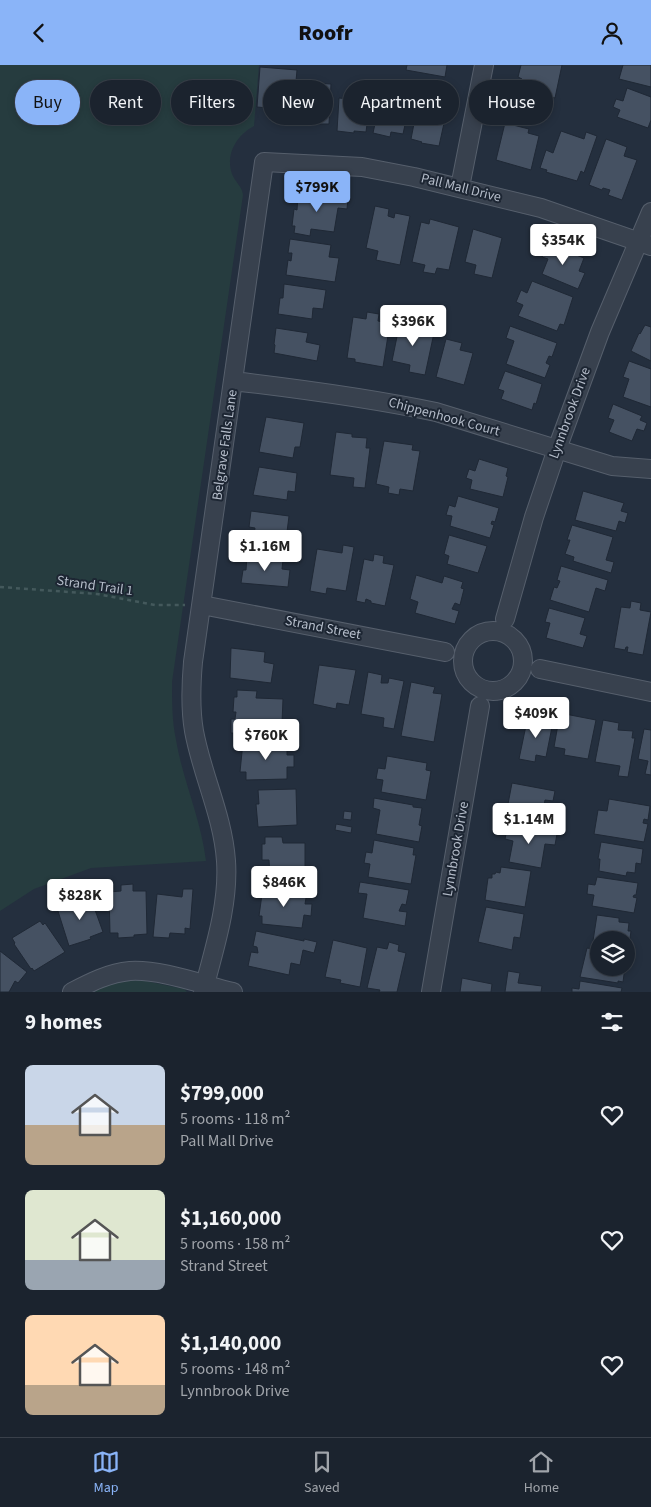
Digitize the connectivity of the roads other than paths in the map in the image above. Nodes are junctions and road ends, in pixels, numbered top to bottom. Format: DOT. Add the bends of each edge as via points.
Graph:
graph roads {
  1 [pos="484,65"];
  2 [pos="264,162"];
  3 [pos="460,187"];
  4 [pos="651,213"];
  5 [pos="645,244"];
  6 [pos="234,381"];
  7 [pos="557,449"];
  8 [pos="651,469"];
  9 [pos="194,605"];
  10 [pos="505,619"];
  11 [pos="491,632"];
  12 [pos="509,636"];
  13 [pos="468,647"];
  14 [pos="445,652"];
  15 [pos="523,658"];
  16 [pos="464,665"];
  17 [pos="540,669"];
  18 [pos="519,676"];
  19 [pos="475,685"];
  20 [pos="496,691"];
  21 [pos="651,692"];
  22 [pos="480,706"];
  23 [pos="204,989"];
  24 [pos="72,992"];
  25 [pos="234,992"];
  26 [pos="431,992"];
  1 -- 3 [label="street"];
  2 -- 3 [label="street, Pall Mall Drive" via="362,167"];
  2 -- 6 [label="street, Belgrave Falls Lane"];
  3 -- 5 [label="street, Pall Mall Drive" via="541,208"];
  4 -- 5 [label="street, Lynnbrook Drive"];
  5 -- 7 [label="street, Lynnbrook Drive" via="600,332"];
  6 -- 7 [label="street, Chippenhook Court" via="336,393 436,412"];
  6 -- 9 [label="street, Belgrave Falls Lane"];
  7 -- 8 [label="street, Chippenhook Court" via="612,466"];
  7 -- 10 [label="street, Lynnbrook Drive"];
  9 -- 14 [label="street, Strand Street"];
  9 -- 23 [label="street, Belgrave Falls Lane" via="190,692 194,732 223,839 227,881"];
  10 -- 11 [label="street"];
  10 -- 12 [label="street, Lynnbrook Drive"];
  11 -- 12 [label="street"];
  11 -- 13 [label="street" via="474,639"];
  12 -- 15 [label="street" via="516,642"];
  13 -- 14 [label="street, Strand Street"];
  13 -- 16 [label="street"];
  14 -- 16 [label="street, Strand Street"];
  15 -- 17 [label="street"];
  15 -- 18 [label="street"];
  16 -- 19 [label="street"];
  17 -- 18 [label="street"];
  17 -- 21 [label="street"];
  18 -- 20 [label="street" via="506,689"];
  19 -- 20 [label="street"];
  19 -- 22 [label="street, Lynnbrook Drive"];
  20 -- 22 [label="street"];
  22 -- 26 [label="street, Lynnbrook Drive"];
  23 -- 24 [label="street" via="163,974 131,971 105,976"];
  23 -- 25 [label="street"];
}
